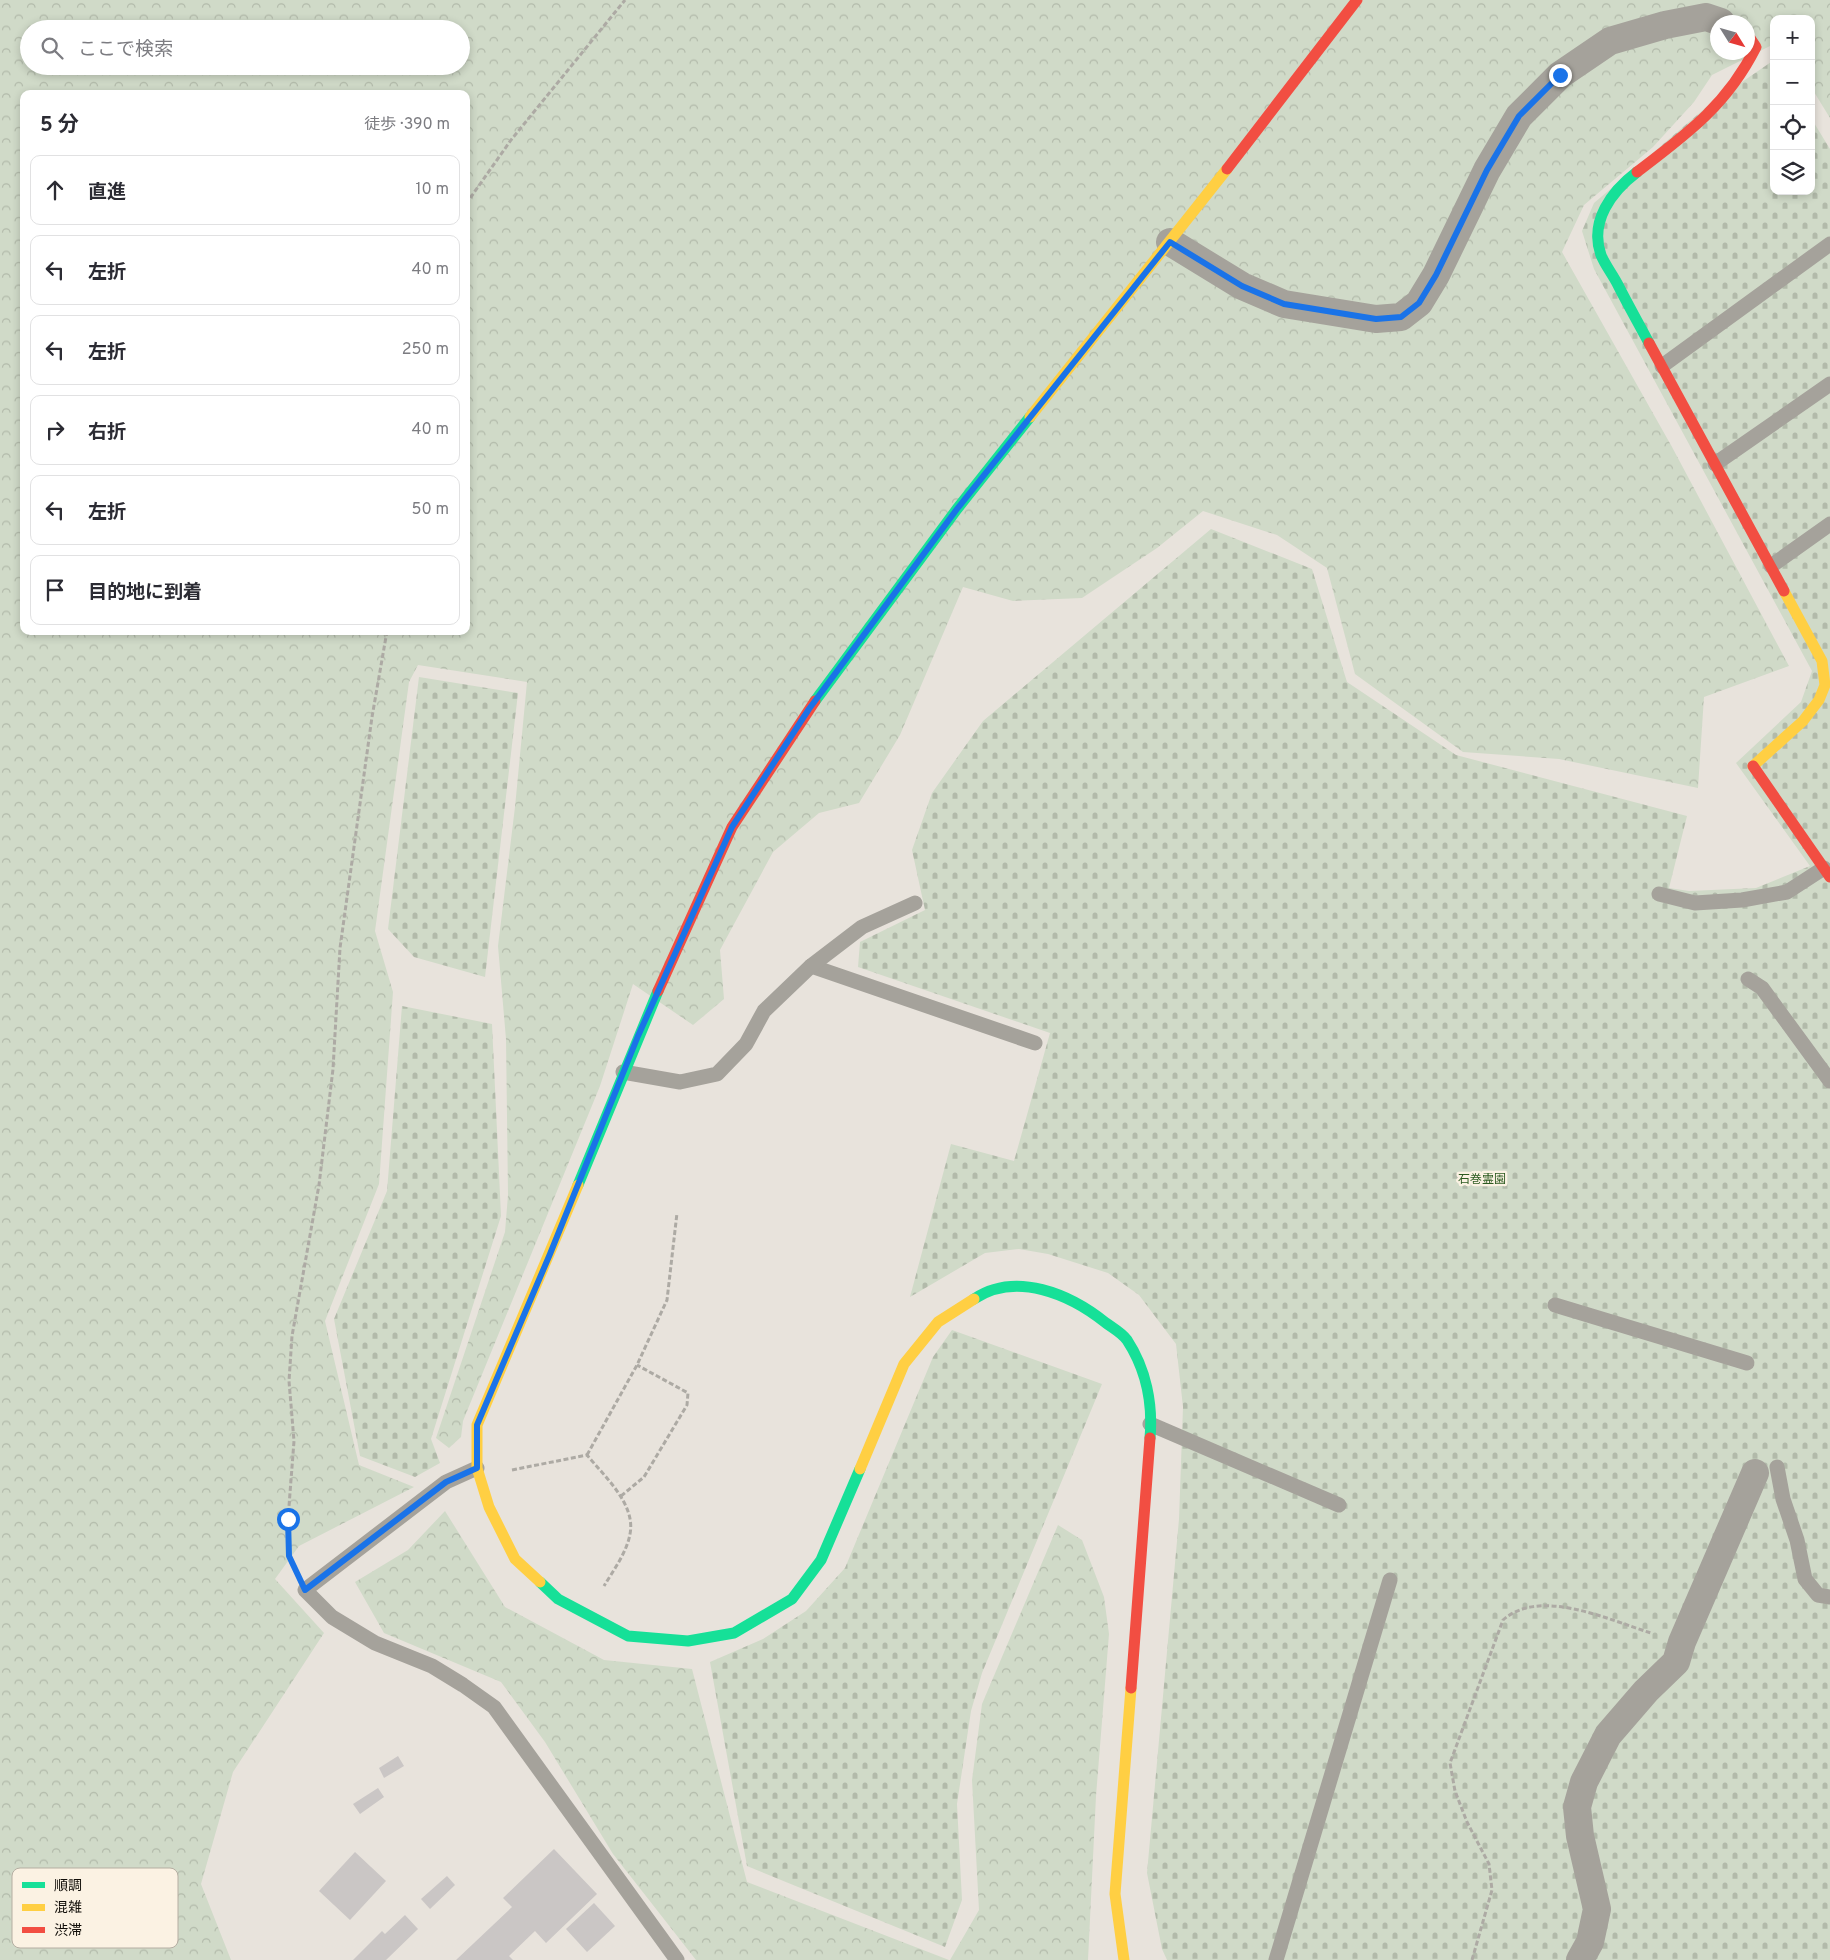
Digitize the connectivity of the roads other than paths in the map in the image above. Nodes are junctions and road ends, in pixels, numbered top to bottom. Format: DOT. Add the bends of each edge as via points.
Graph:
graph roads {
  1 [pos="1357,0"];
  2 [pos="1710,18"];
  3 [pos="1750,60"];
  4 [pos="1170,242"];
  5 [pos="1830,244"];
  6 [pos="1662,366"];
  7 [pos="1830,384"];
  8 [pos="1715,464"];
  9 [pos="1830,524"];
  10 [pos="1771,566"];
  11 [pos="1826,659"];
  12 [pos="1827,872"];
  13 [pos="1659,894"];
  14 [pos="915,903"];
  15 [pos="811,966"];
  16 [pos="1748,980"];
  17 [pos="1035,1043"];
  18 [pos="623,1072"];
  19 [pos="1830,1081"];
  20 [pos="1555,1305"];
  21 [pos="1747,1363"];
  22 [pos="1150,1424"];
  23 [pos="477,1468"];
  24 [pos="1766,1470"];
  25 [pos="1339,1505"];
  26 [pos="1390,1580"];
  27 [pos="1830,1597"];
  28 [pos="677,1960"];
  29 [pos="1124,1960"];
  30 [pos="1276,1960"];
  31 [pos="1580,1960"];
  1 -- 4 [label="street"];
  2 -- 4 [label="street" via="1665,25 1610,42 1560,75 1519,116 1487,170 1432,282 1419,303 1401,317 1376,319 1284,304 1242,286"];
  3 -- 6 [label="street" via="1718,107 1682,140 1621,186 1605,206 1596,228 1600,254"];
  4 -- 18 [label="street" via="957,509 809,709 732,827"];
  5 -- 6 [label="lane"];
  6 -- 8 [label="street"];
  7 -- 8 [label="lane"];
  8 -- 10 [label="street"];
  9 -- 10 [label="lane"];
  10 -- 11 [label="street"];
  11 -- 12 [label="street" via="1826,687 1813,708 1753,766"];
  12 -- 13 [label="lane" via="1787,892 1742,900 1695,903"];
  14 -- 15 [label="lane" via="862,927"];
  15 -- 17 [label="lane"];
  15 -- 18 [label="lane" via="764,1011 746,1044 717,1074 680,1082"];
  16 -- 19 [label="lane" via="1762,988"];
  18 -- 23 [label="street" via="477,1425"];
  20 -- 21 [label="lane"];
  22 -- 23 [label="street" via="1147,1381 1126,1338 1084,1305 1033,1286 987,1290 938,1322 904,1364 822,1560 792,1599 734,1633 688,1641 628,1636 558,1599 515,1559 489,1507"];
  22 -- 25 [label="lane"];
  22 -- 29 [label="street" via="1115,1894"];
  23 -- 28 [label="lane" via="446,1482 305,1590 332,1617 375,1643 432,1666 494,1708"];
  24 -- 27 [label="lane" via="1783,1498 1797,1540 1805,1579 1818,1595"];
  24 -- 31 [label="street" via="1682,1642 1676,1662 1608,1735 1584,1782 1577,1807 1580,1836 1597,1909 1590,1942"];
  26 -- 30 [label="lane"];
}
